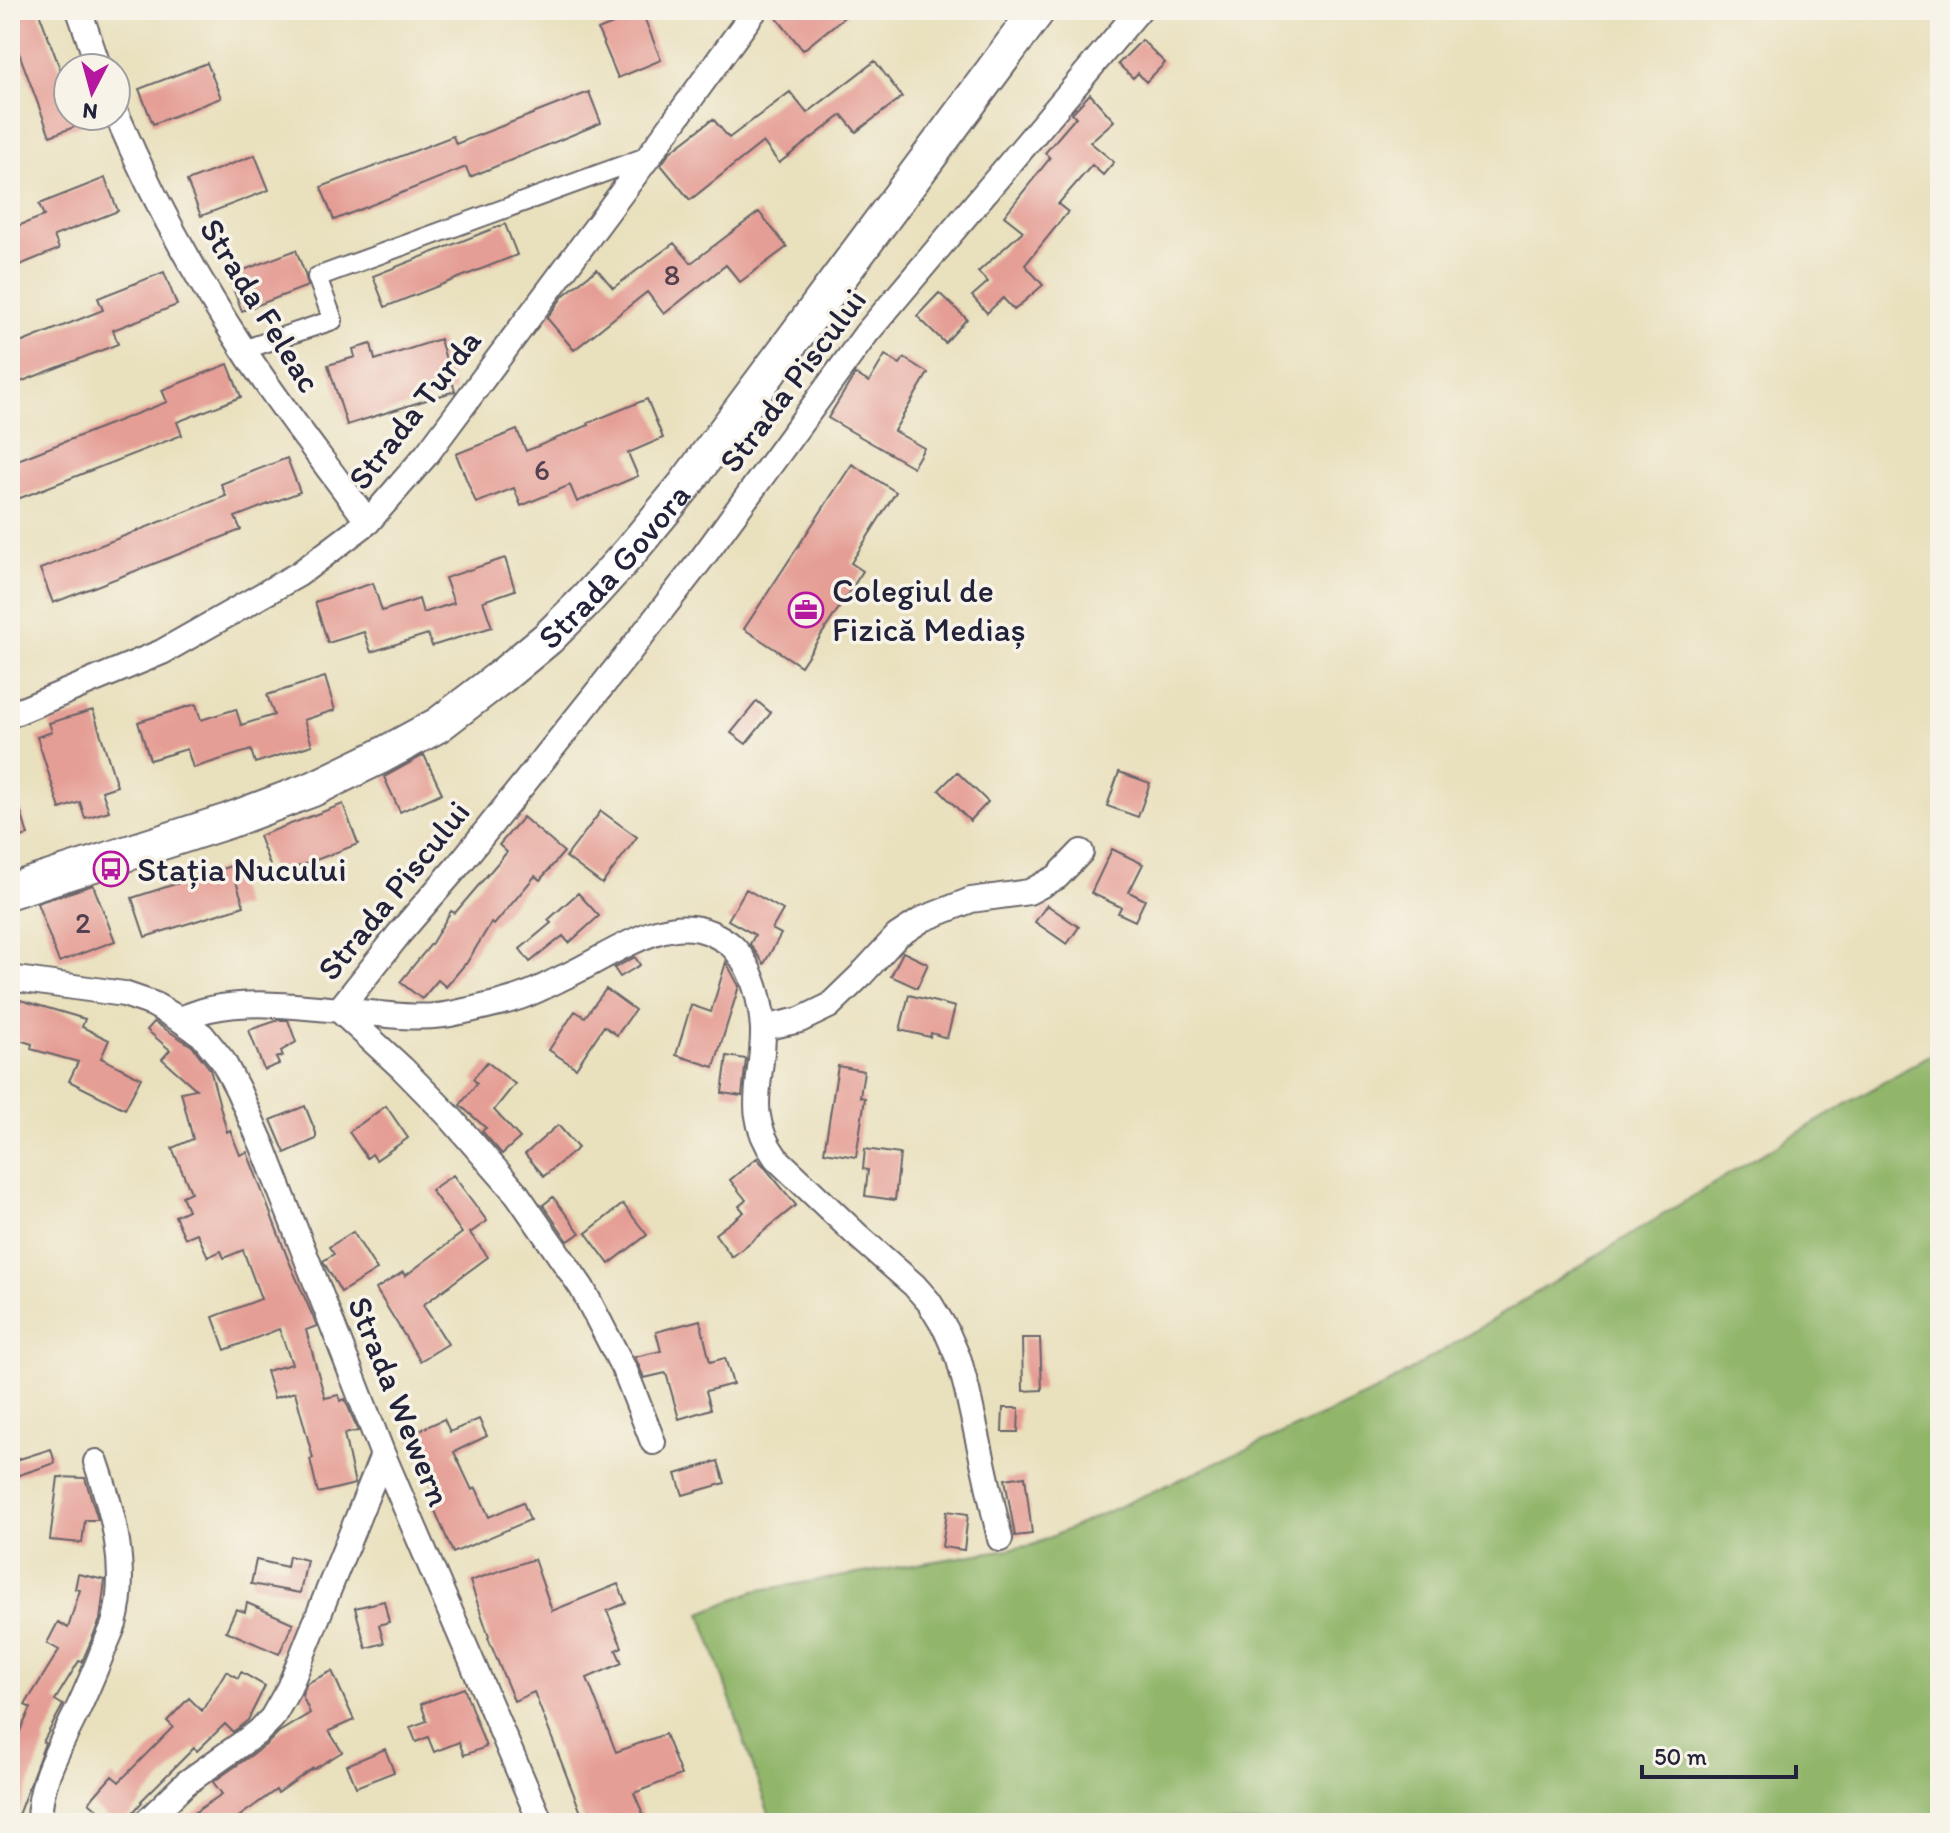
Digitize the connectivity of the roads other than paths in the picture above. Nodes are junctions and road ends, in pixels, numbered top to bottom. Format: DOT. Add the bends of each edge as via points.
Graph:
graph roads {
  1 [pos="79,10"];
  2 [pos="755,10"];
  3 [pos="1038,10"];
  4 [pos="1139,10"];
  5 [pos="93,52"];
  6 [pos="124,132"];
  7 [pos="649,156"];
  8 [pos="243,350"];
  9 [pos="368,522"];
  10 [pos="10,715"];
  11 [pos="1081,852"];
  12 [pos="10,891"];
  13 [pos="10,978"];
  14 [pos="339,1010"];
  15 [pos="179,1019"];
  16 [pos="763,1028"];
  17 [pos="653,1442"];
  18 [pos="383,1455"];
  19 [pos="96,1462"];
  20 [pos="1000,1539"];
  21 [pos="39,1823"];
  22 [pos="145,1823"];
  23 [pos="541,1823"];
  1 -- 5 [label="street"];
  2 -- 7 [label="street, Strada Turda"];
  3 -- 12 [label="main road, Strada Govora" via="685,485 588,598 536,647 438,725 313,789"];
  4 -- 14 [label="street, Strada Piscului" via="866,334 626,656"];
  6 -- 8 [label="street, Strada Feleac" via="183,250"];
  7 -- 8 [label="street" via="317,277 333,320"];
  7 -- 9 [label="street, Strada Turda" via="427,454"];
  8 -- 9 [label="street, Strada Feleac"];
  9 -- 10 [label="street, Strada Turda" via="299,574 162,652"];
  11 -- 16 [label="street" via="1057,877 1029,892 971,900 923,919 897,936 829,1006 800,1020"];
  13 -- 15 [label="street, Strada Wewern" via="124,994"];
  14 -- 15 [label="street, Strada Piscului" via="244,1004"];
  14 -- 16 [label="street" via="425,1017 456,1013 523,996 666,928 701,928 729,941 746,964"];
  14 -- 17 [label="street" via="421,1087 517,1194 582,1288 626,1373"];
  15 -- 18 [label="street, Strada Wewern" via="202,1035 238,1090"];
  16 -- 20 [label="street" via="757,1102 766,1145 914,1285 946,1330 967,1390"];
  18 -- 22 [label="street" via="272,1718 186,1783"];
  18 -- 23 [label="street, Strada Wewern"];
  19 -- 21 [label="street" via="111,1505 118,1601 114,1625 80,1706 50,1762"];
}
